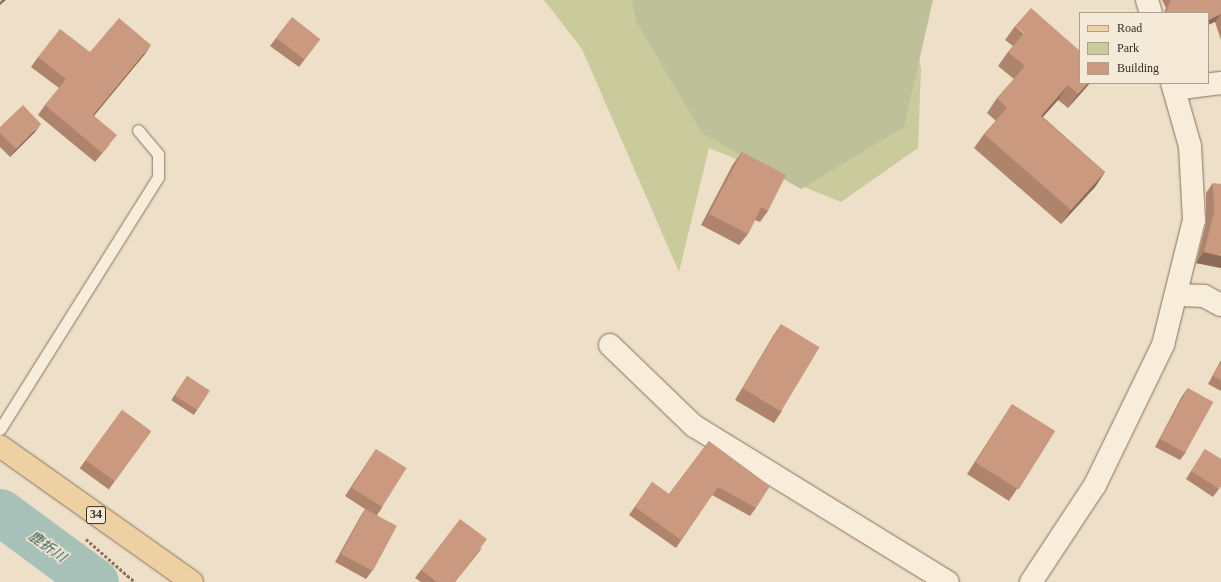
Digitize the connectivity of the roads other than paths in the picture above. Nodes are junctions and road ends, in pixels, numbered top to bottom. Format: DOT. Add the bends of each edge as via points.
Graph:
graph roads {
  1 [pos="1147,0"];
  2 [pos="1151,12"];
  3 [pos="1221,83"];
  4 [pos="1205,84"];
  5 [pos="1209,84"];
  6 [pos="1173,86"];
  7 [pos="138,130"];
  8 [pos="1177,295"];
  9 [pos="1221,305"];
  10 [pos="610,345"];
  11 [pos="0,429"];
  12 [pos="0,446"];
  13 [pos="192,582"];
  14 [pos="948,582"];
  15 [pos="1031,582"];
  1 -- 2 [label="street"];
  3 -- 5 [label="street"];
  4 -- 6 [label="street"];
  6 -- 8 [label="street" via="1190,146 1194,220"];
  7 -- 11 [label="lane" via="158,154 158,177"];
  8 -- 9 [label="street" via="1204,296"];
  8 -- 15 [label="street" via="1163,345 1118,441 1095,485"];
  10 -- 14 [label="street" via="694,426"];
  12 -- 13 [label="main road, 34"];
}
